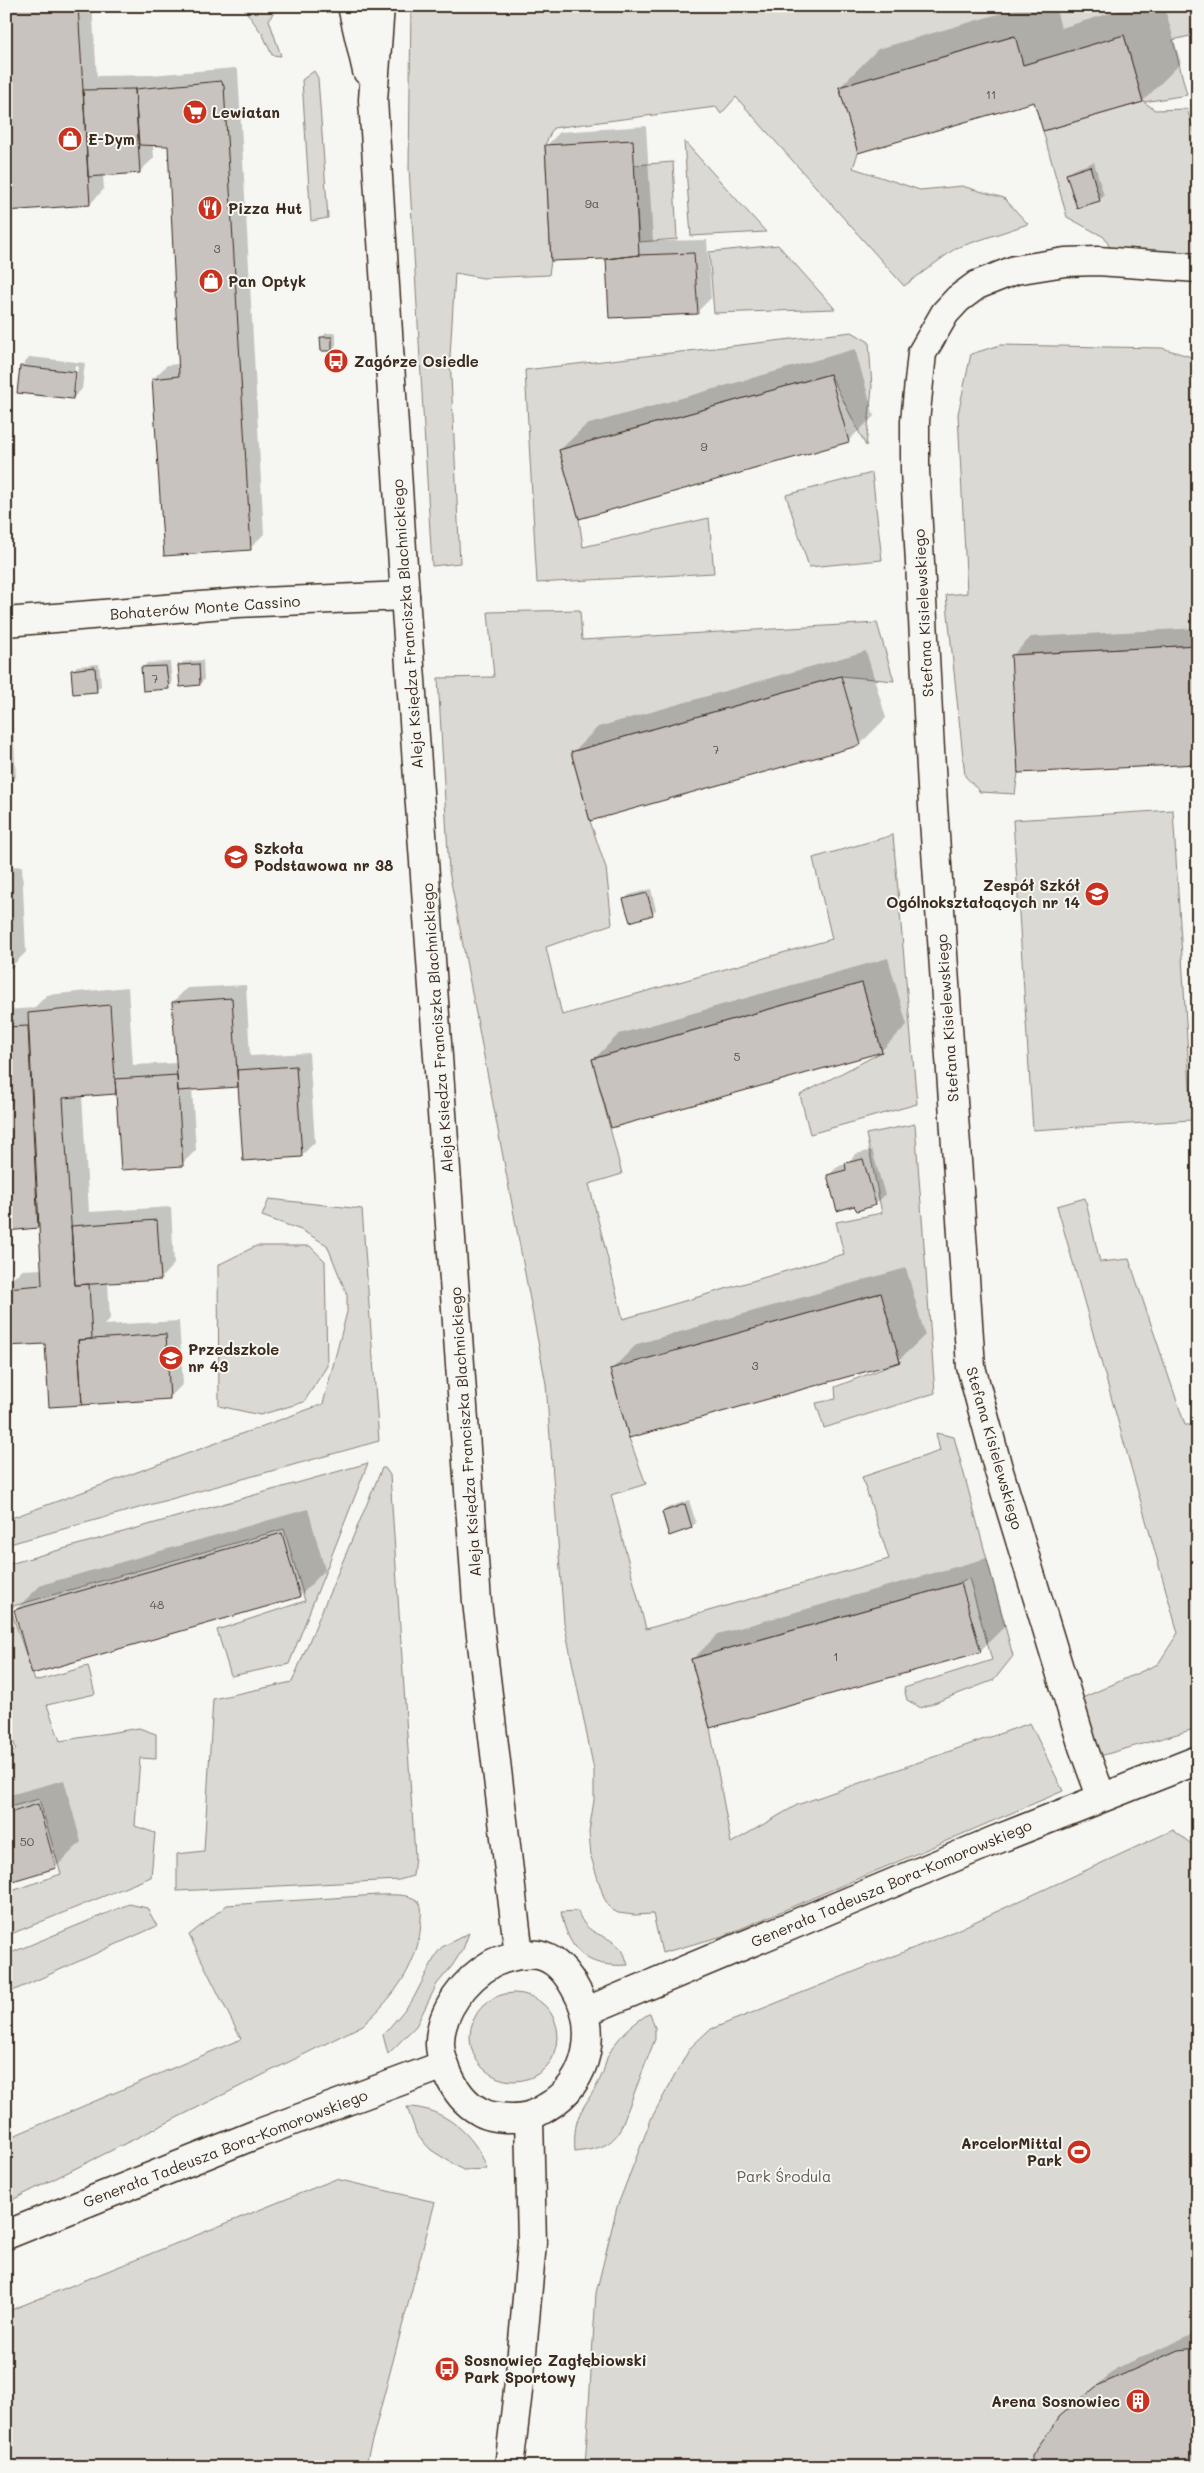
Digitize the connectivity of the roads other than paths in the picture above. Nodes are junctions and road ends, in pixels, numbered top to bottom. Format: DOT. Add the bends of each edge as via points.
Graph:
graph roads {
  1 [pos="352,6"];
  2 [pos="380,6"];
  3 [pos="373,100"];
  4 [pos="1198,268"];
  5 [pos="405,596"];
  6 [pos="6,622"];
  7 [pos="1198,1760"];
  8 [pos="1101,1796"];
  9 [pos="519,1955"];
  10 [pos="586,2011"];
  11 [pos="444,2065"];
  12 [pos="529,2118"];
  13 [pos="6,2235"];
  14 [pos="509,2467"];
  1 -- 3 [label="street, Aleja Księdza Franciszka Blachnickiego"];
  2 -- 3 [label="street, Aleja Księdza Franciszka Blachnickiego"];
  3 -- 5 [label="street, Aleja Księdza Franciszka Blachnickiego"];
  4 -- 8 [label="street, Stefana Kisielewskiego" via="1065,262 1015,270 977,285 945,313 922,353 915,421 933,806 971,1367 998,1468"];
  5 -- 6 [label="street, Bohaterów Monte Cassino" via="238,603"];
  5 -- 9 [label="street, Aleja Księdza Franciszka Blachnickiego" via="478,1602"];
  7 -- 8 [label="street, Generała Tadeusza Bora-Komorowskiego"];
  8 -- 10 [label="street, Generała Tadeusza Bora-Komorowskiego"];
  9 -- 10 [label="street" via="538,1955 555,1963 569,1977"];
  9 -- 11 [label="street" via="494,1962 461,1990 442,2028 440,2046"];
  10 -- 12 [label="street" via="587,2051 582,2070 559,2100"];
  11 -- 12 [label="street" via="454,2087 480,2112 502,2118"];
  11 -- 13 [label="street, Generała Tadeusza Bora-Komorowskiego" via="257,2134"];
  12 -- 14 [label="street" via="532,2243"];
}
